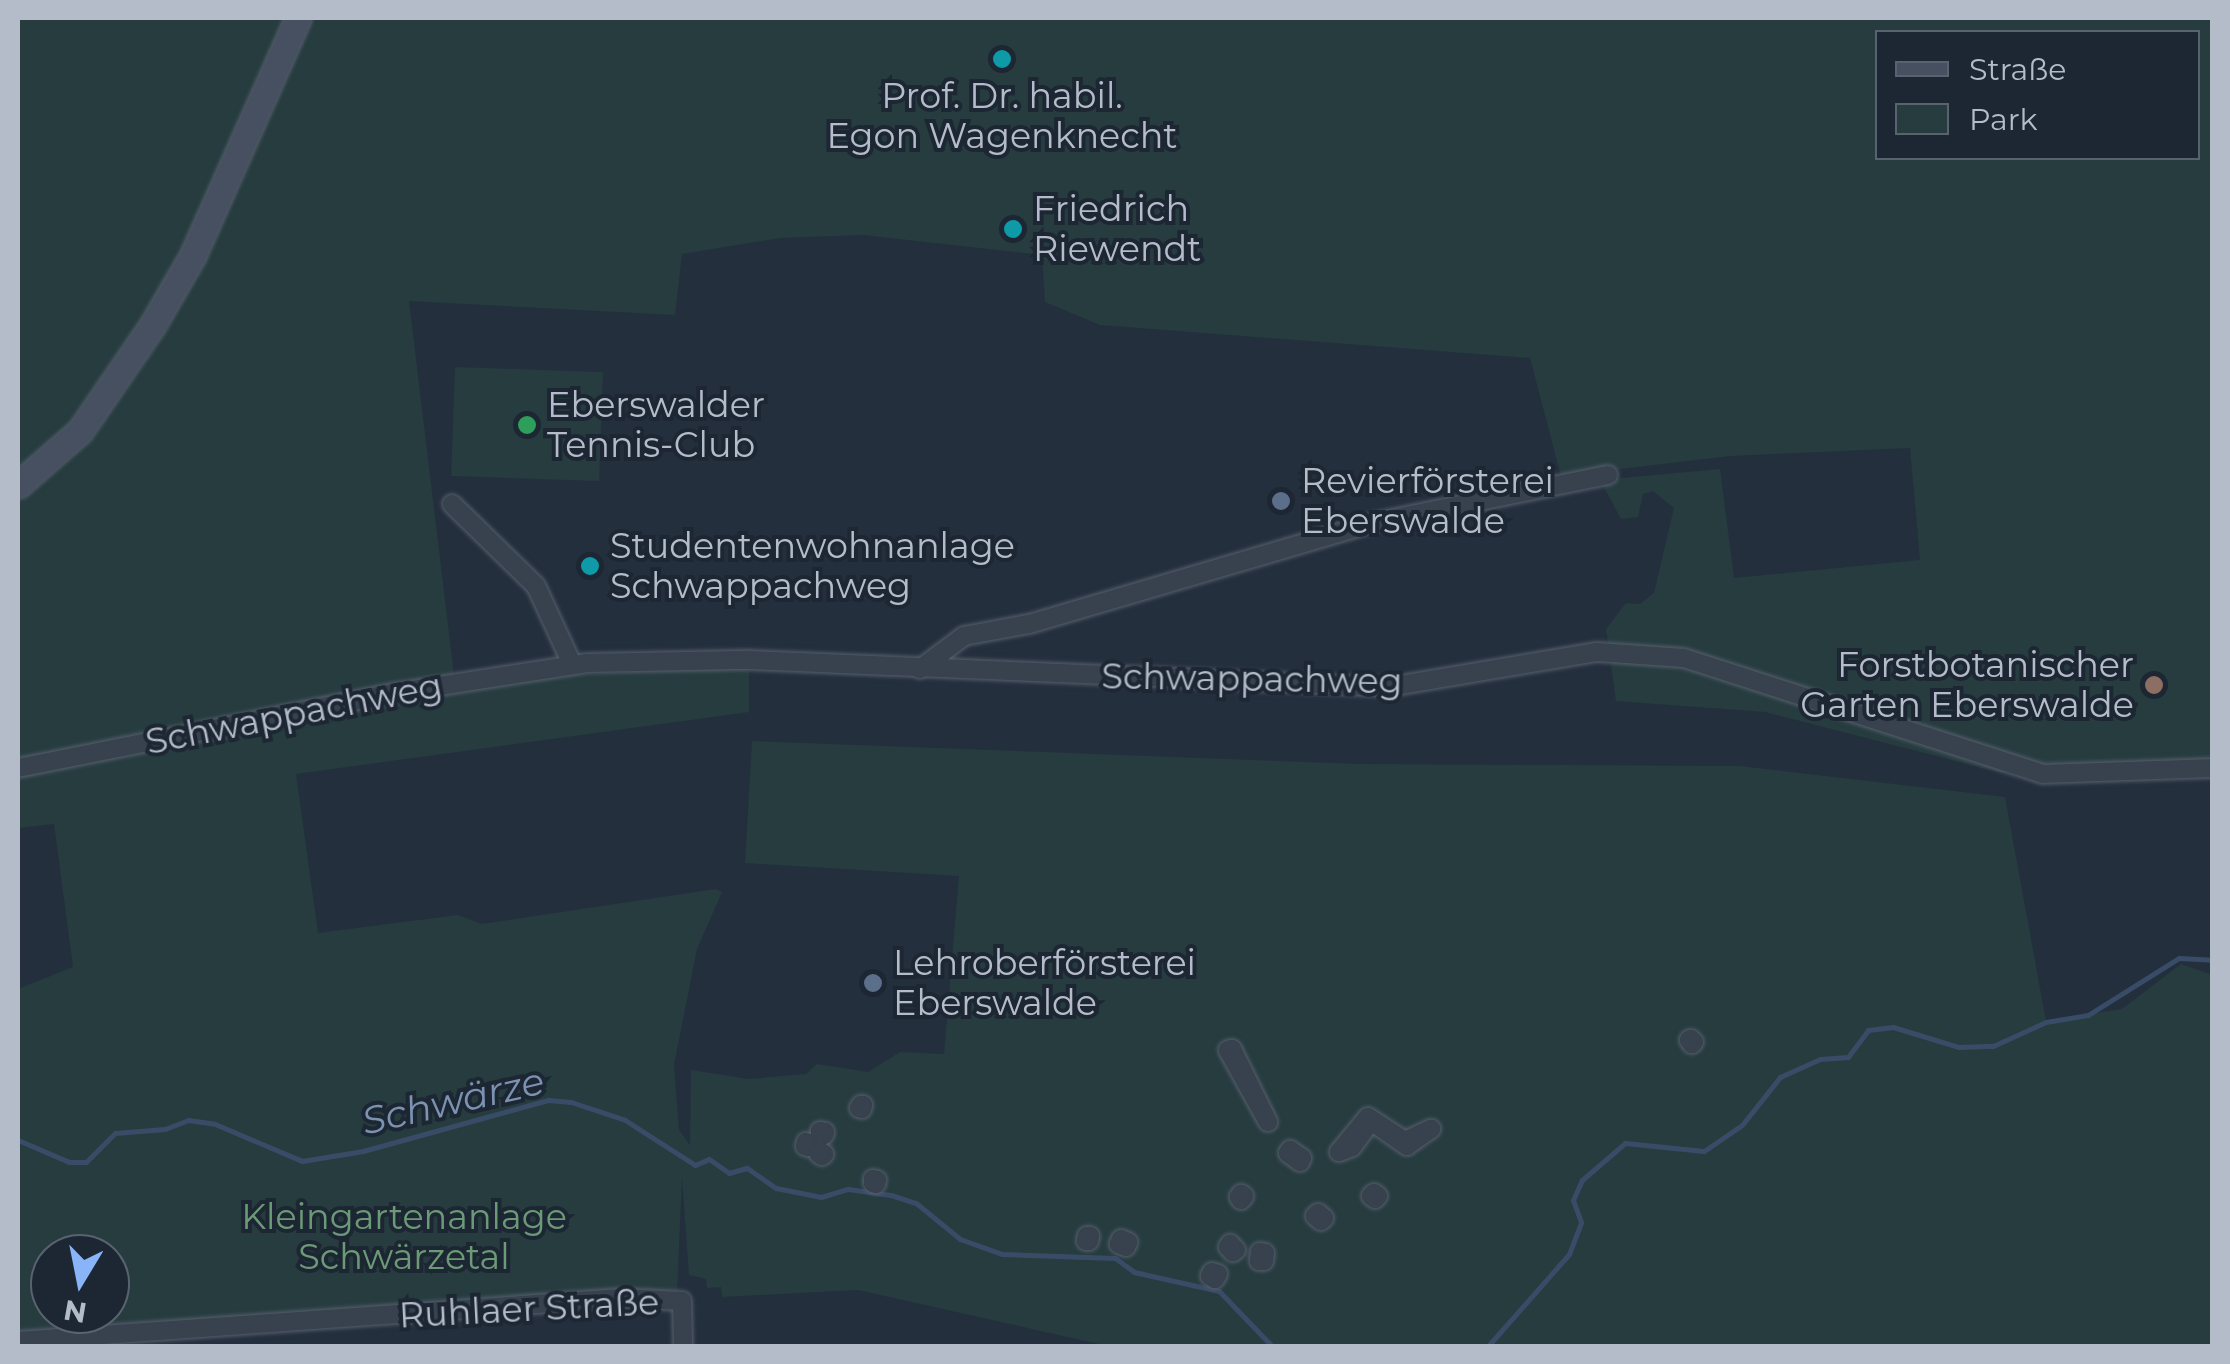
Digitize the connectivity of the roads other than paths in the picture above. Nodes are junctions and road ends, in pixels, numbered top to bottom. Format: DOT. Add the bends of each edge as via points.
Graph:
graph roads {
  1 [pos="298,18"];
  2 [pos="1608,475"];
  3 [pos="18,485"];
  4 [pos="452,504"];
  5 [pos="572,664"];
  6 [pos="920,669"];
  7 [pos="18,768"];
  8 [pos="2212,768"];
  9 [pos="1431,1129"];
  10 [pos="18,1341"];
  11 [pos="682,1346"];
  1 -- 3 [label="main road" via="193,255 160,312 80,432"];
  2 -- 6 [label="street, Schwappachweg" via="1372,522 1029,624 964,636"];
  4 -- 5 [label="street" via="536,586"];
  5 -- 6 [label="street, Schwappachweg" via="733,660"];
  5 -- 7 [label="street, Schwappachweg"];
  6 -- 8 [label="street, Schwappachweg" via="1390,686 1597,652 1684,658 2044,774"];
  9 -- 9 [label="street" via="1407,1146 1372,1121 1352,1146 1338,1148 1369,1117 1406,1141"];
  10 -- 11 [label="street, Ruhlaer Straße" via="621,1298 682,1301"];
}
